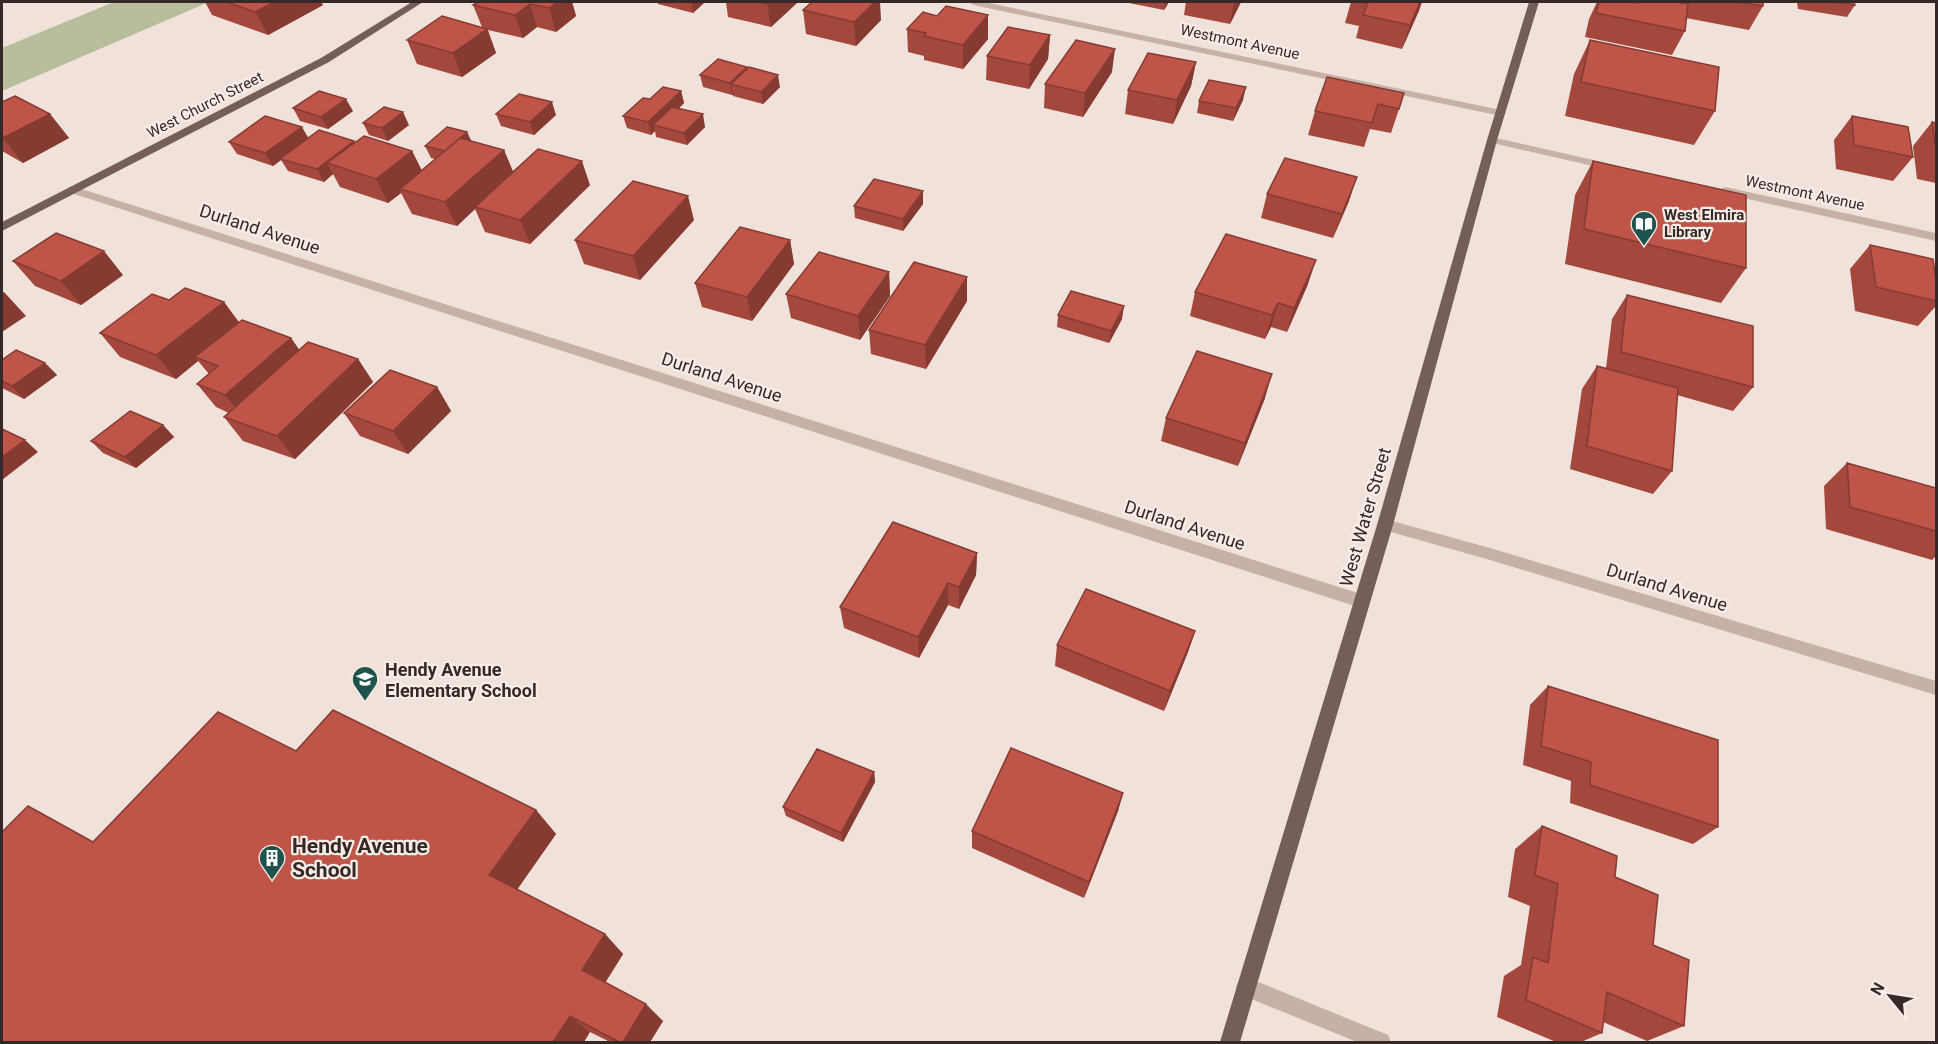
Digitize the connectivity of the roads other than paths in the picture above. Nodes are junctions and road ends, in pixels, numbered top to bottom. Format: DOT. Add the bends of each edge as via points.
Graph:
graph roads {
  1 [pos="418,2"];
  2 [pos="973,2"];
  3 [pos="1534,2"];
  4 [pos="1501,113"];
  5 [pos="1492,140"];
  6 [pos="1626,170"];
  7 [pos="72,189"];
  8 [pos="1718,190"];
  9 [pos="2,227"];
  10 [pos="1936,237"];
  11 [pos="1385,525"];
  12 [pos="1361,601"];
  13 [pos="1936,688"];
  14 [pos="1246,987"];
  15 [pos="1230,1042"];
  16 [pos="1381,1042"];
  1 -- 7 [label="main road, West Church Street" via="325,60"];
  2 -- 4 [label="street, Westmont Avenue"];
  3 -- 4 [label="main road, West Water Street"];
  4 -- 5 [label="main road, West Water Street"];
  5 -- 6 [label="street"];
  5 -- 11 [label="main road, West Water Street"];
  7 -- 9 [label="main road, West Church Street"];
  7 -- 12 [label="street, Durland Avenue"];
  8 -- 10 [label="street, Westmont Avenue"];
  11 -- 12 [label="main road, West Water Street"];
  11 -- 13 [label="street, Durland Avenue"];
  12 -- 14 [label="main road, West Water Street"];
  14 -- 15 [label="main road, West Water Street"];
  14 -- 16 [label="street"];
}
